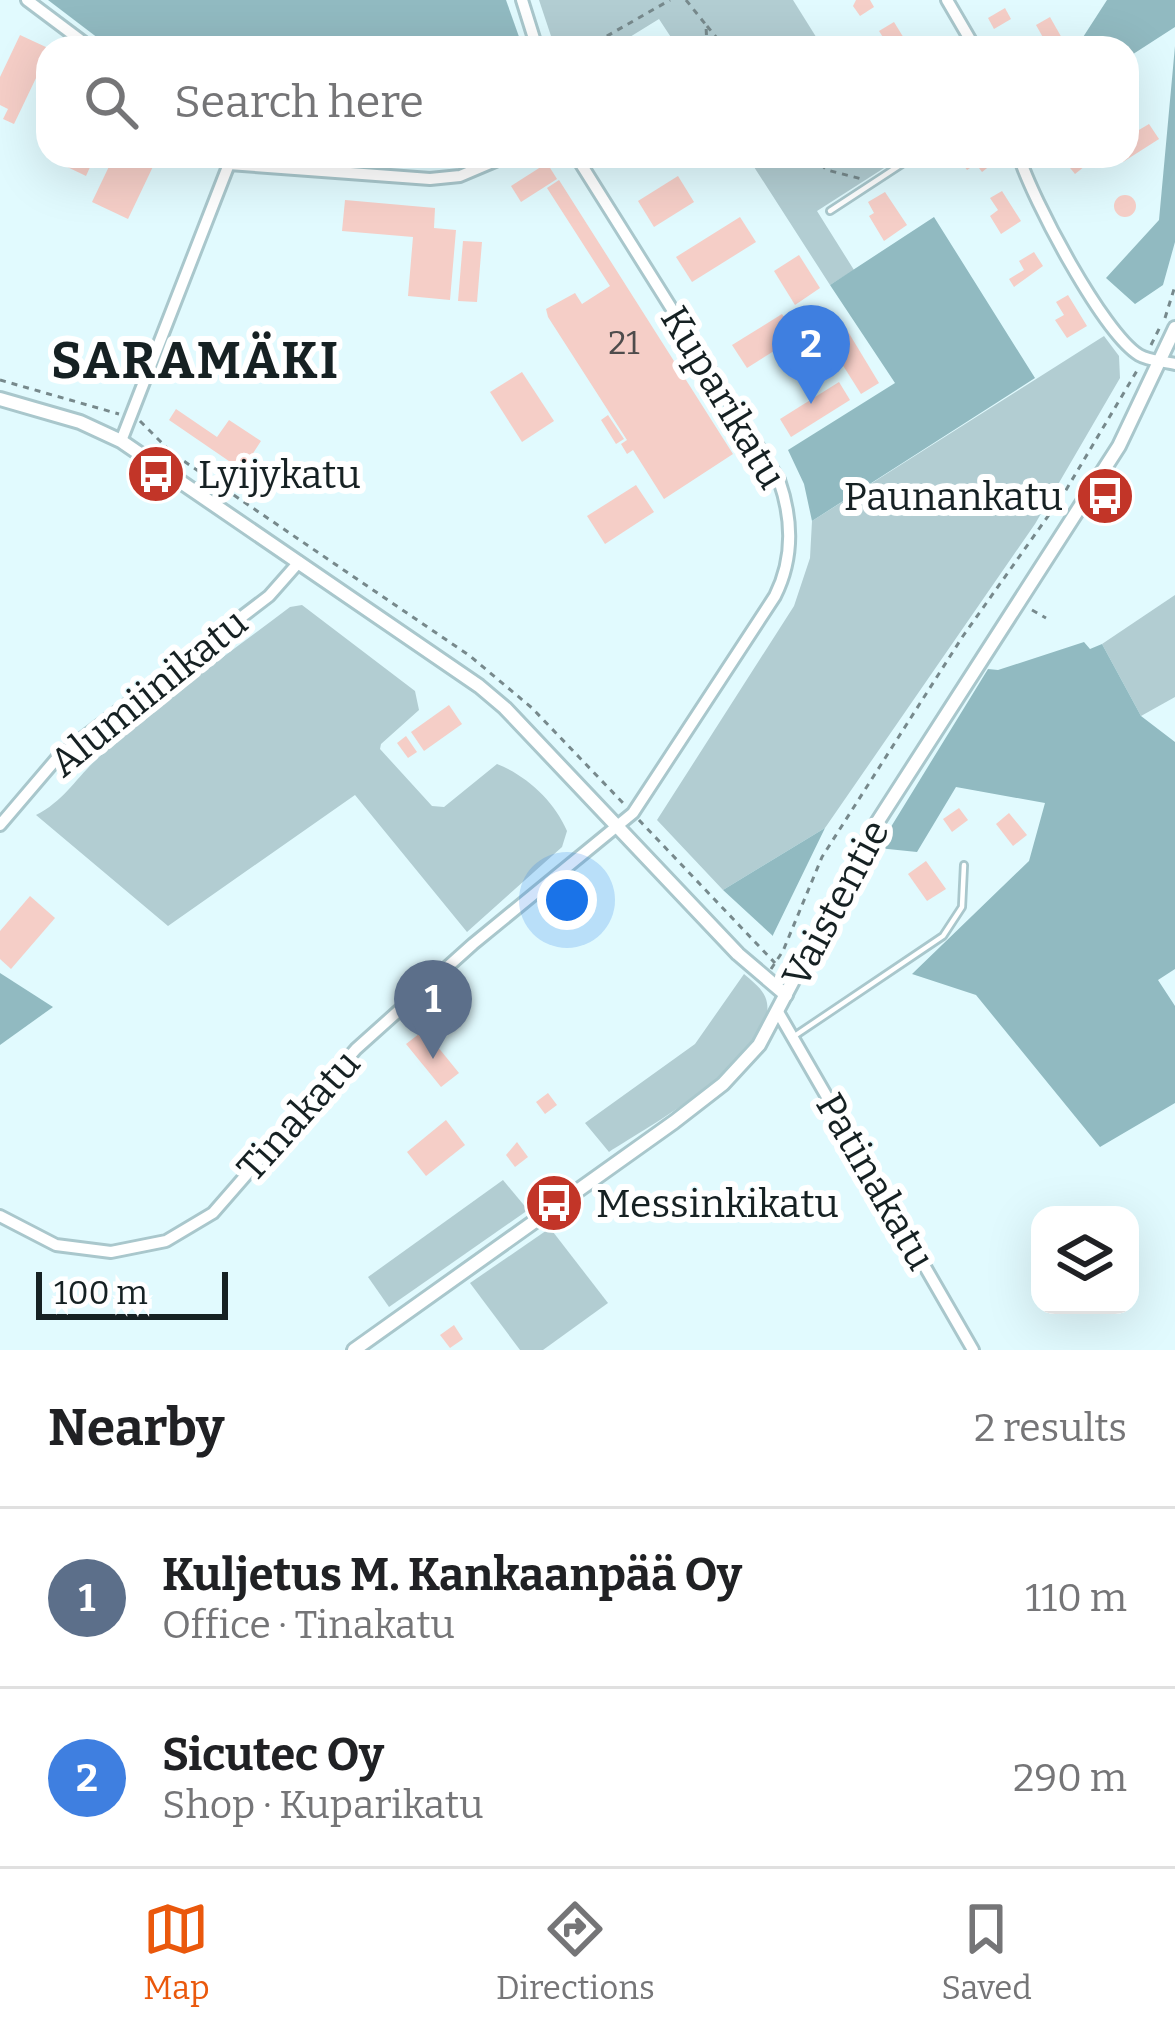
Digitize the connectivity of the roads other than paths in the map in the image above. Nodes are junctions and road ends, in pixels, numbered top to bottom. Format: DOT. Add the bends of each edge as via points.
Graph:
graph roads {
  1 [pos="27,0"];
  2 [pos="522,0"];
  3 [pos="947,0"];
  4 [pos="75,36"];
  5 [pos="534,36"];
  6 [pos="968,36"];
  7 [pos="223,168"];
  8 [pos="312,168"];
  9 [pos="479,168"];
  10 [pos="584,168"];
  11 [pos="895,168"];
  12 [pos="1023,168"];
  13 [pos="830,211"];
  14 [pos="1175,328"];
  15 [pos="1168,362"];
  16 [pos="0,399"];
  17 [pos="121,441"];
  18 [pos="299,562"];
  19 [pos="0,825"];
  20 [pos="618,826"];
  21 [pos="964,865"];
  22 [pos="786,995"];
  23 [pos="778,1012"];
  24 [pos="793,1037"];
  25 [pos="0,1216"];
  26 [pos="354,1350"];
  27 [pos="974,1350"];
  1 -- 4 [label="street"];
  2 -- 5 [label="street"];
  3 -- 6 [label="street"];
  7 -- 17 [label="street"];
  8 -- 9 [label="street" via="430,179"];
  10 -- 20 [label="street, Kuparikatu" via="779,480 789,514 784,578"];
  11 -- 13 [label="lane"];
  12 -- 15 [label="street" via="1067,257 1120,336 1144,358"];
  14 -- 15 [label="street, Vaistentie"];
  15 -- 22 [label="street, Vaistentie" via="873,829"];
  16 -- 17 [label="street"];
  17 -- 18 [label="street"];
  18 -- 19 [label="street, Alumiinikatu" via="268,596 58,757"];
  18 -- 20 [label="street" via="479,686"];
  20 -- 22 [label="street"];
  20 -- 25 [label="street, Tinakatu" via="356,1048 198,1224 148,1246 92,1252 38,1238"];
  21 -- 24 [label="lane" via="962,907 943,936"];
  22 -- 23 [label="street, Vaistentie"];
  23 -- 24 [label="street, Patinakatu"];
  23 -- 26 [label="street, Vaistentie" via="723,1084"];
  24 -- 27 [label="street, Patinakatu"];
}
